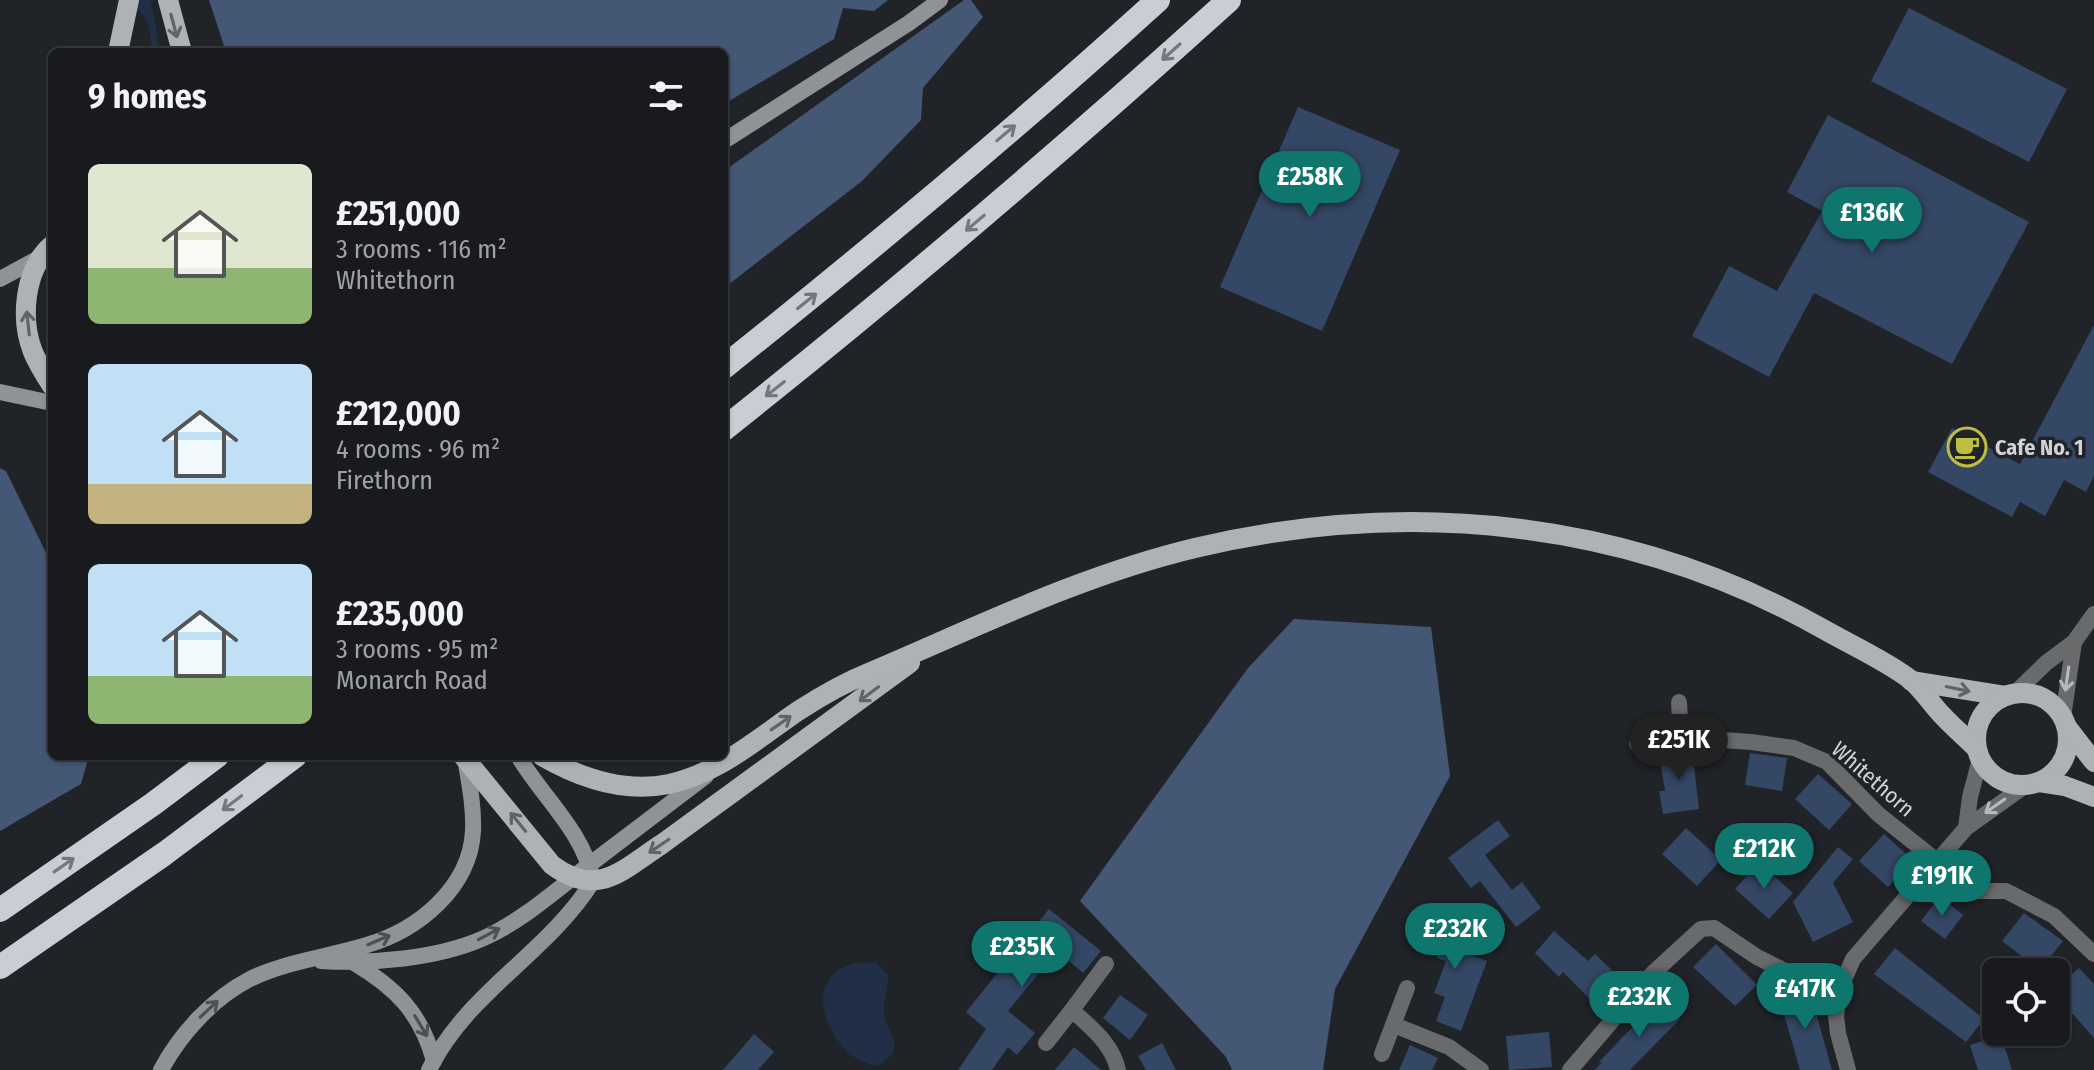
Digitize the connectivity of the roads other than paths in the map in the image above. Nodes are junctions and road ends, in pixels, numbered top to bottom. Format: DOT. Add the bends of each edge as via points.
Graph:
graph roads {
  1 [pos="129,0"];
  2 [pos="168,0"];
  3 [pos="940,0"];
  4 [pos="1158,0"];
  5 [pos="1229,0"];
  6 [pos="119,48"];
  7 [pos="181,48"];
  8 [pos="728,138"];
  9 [pos="45,252"];
  10 [pos="0,279"];
  11 [pos="728,364"];
  12 [pos="48,379"];
  13 [pos="0,392"];
  14 [pos="48,402"];
  15 [pos="728,426"];
  16 [pos="2094,614"];
  17 [pos="2074,642"];
  18 [pos="932,647"];
  19 [pos="1911,681"];
  20 [pos="2010,695"];
  21 [pos="1679,702"];
  22 [pos="2065,722"];
  23 [pos="1681,737"];
  24 [pos="1637,744"];
  25 [pos="1978,754"];
  26 [pos="212,760"];
  27 [pos="290,760"];
  28 [pos="465,760"];
  29 [pos="466,760"];
  30 [pos="521,760"];
  31 [pos="549,760"];
  32 [pos="2094,762"];
  33 [pos="717,768"];
  34 [pos="2032,784"];
  35 [pos="2094,797"];
  36 [pos="1966,828"];
  37 [pos="1937,861"];
  38 [pos="591,873"];
  39 [pos="571,879"];
  40 [pos="0,910"];
  41 [pos="2094,954"];
  42 [pos="304,960"];
  43 [pos="354,963"];
  44 [pos="1106,964"];
  45 [pos="0,967"];
  46 [pos="1407,988"];
  47 [pos="1840,989"];
  48 [pos="1072,1010"];
  49 [pos="1394,1025"];
  50 [pos="1046,1043"];
  51 [pos="1382,1054"];
  52 [pos="432,1066"];
  53 [pos="161,1070"];
  54 [pos="1118,1070"];
  55 [pos="1481,1070"];
  56 [pos="1570,1070"];
  57 [pos="1848,1070"];
  1 -- 6 [label="main road"];
  2 -- 7 [label="main road, one-way"];
  3 -- 8 [label="main road"];
  11 -- 4 [label="highway, one-way"];
  5 -- 15 [label="highway, one-way" via="856,324"];
  9 -- 10 [label="main road"];
  12 -- 9 [label="main road, one-way" via="33,351 26,311 28,290"];
  13 -- 14 [label="main road"];
  16 -- 17 [label="street"];
  17 -- 20 [label="street"];
  17 -- 22 [label="street, one-way"];
  18 -- 19 [label="main road" via="1057,591 1194,548 1360,523 1436,521 1558,534 1661,559 1776,604"];
  33 -- 18 [label="main road, one-way" via="803,708 867,673"];
  18 -- 38 [label="main road, one-way" via="623,871"];
  19 -- 20 [label="main road, one-way"];
  19 -- 25 [label="main road"];
  20 -- 22 [label="main road" via="2042,697"];
  20 -- 25 [label="main road" via="1994,702 1979,723"];
  21 -- 23 [label="street"];
  22 -- 32 [label="main road"];
  22 -- 34 [label="main road" via="2063,760 2057,770"];
  23 -- 24 [label="street, Whitethorn"];
  23 -- 37 [label="street, Whitethorn" via="1794,748 1827,762 1878,814"];
  25 -- 34 [label="main road" via="1999,779"];
  25 -- 36 [label="street"];
  40 -- 26 [label="highway, one-way"];
  27 -- 45 [label="highway, one-way"];
  42 -- 28 [label="main road, one-way" via="369,944 414,925 439,903 458,878 473,833"];
  39 -- 29 [label="main road, one-way" via="552,865"];
  30 -- 38 [label="main road" via="582,846"];
  31 -- 33 [label="main road" via="594,779 641,787"];
  33 -- 38 [label="main road"];
  34 -- 35 [label="main road" via="2065,786"];
  34 -- 36 [label="street, one-way"];
  36 -- 37 [label="street"];
  37 -- 41 [label="street, Whitethorn" via="1973,891 2006,891 2054,916"];
  37 -- 47 [label="street" via="1859,950"];
  38 -- 39 [label="main road"];
  38 -- 52 [label="main road" via="560,927 455,1027"];
  43 -- 39 [label="main road, one-way" via="443,951 483,938"];
  42 -- 43 [label="main road"];
  53 -- 42 [label="main road, one-way" via="184,1035 223,996 249,980"];
  43 -- 52 [label="main road, one-way" via="403,999 427,1034"];
  44 -- 48 [label="street"];
  46 -- 49 [label="street"];
  47 -- 56 [label="street" via="1781,969 1714,928 1701,929 1653,973"];
  47 -- 57 [label="street" via="1837,1025"];
  48 -- 50 [label="street"];
  48 -- 54 [label="street" via="1105,1041"];
  49 -- 51 [label="street"];
  49 -- 55 [label="street" via="1449,1047"];
}
